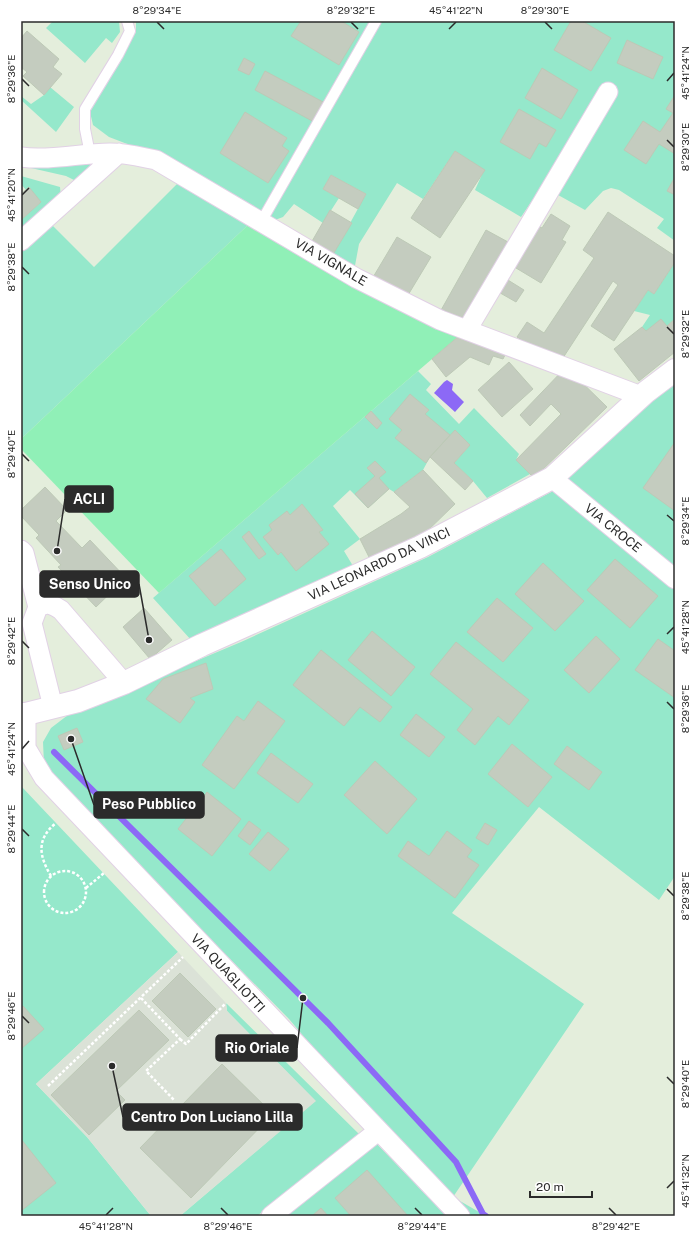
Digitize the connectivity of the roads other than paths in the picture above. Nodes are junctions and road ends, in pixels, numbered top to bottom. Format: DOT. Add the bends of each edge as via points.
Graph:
graph roads {
  1 [pos="127,21"];
  2 [pos="376,21"];
  3 [pos="608,92"];
  4 [pos="119,153"];
  5 [pos="90,154"];
  6 [pos="21,157"];
  7 [pos="261,222"];
  8 [pos="21,241"];
  9 [pos="467,330"];
  10 [pos="675,370"];
  11 [pos="641,396"];
  12 [pos="552,478"];
  13 [pos="21,550"];
  14 [pos="675,579"];
  15 [pos="38,607"];
  16 [pos="124,684"];
  17 [pos="53,707"];
  18 [pos="23,714"];
  19 [pos="378,1131"];
  20 [pos="271,1216"];
  21 [pos="460,1216"];
  1 -- 5 [label="lane" via="130,31 85,109 85,130"];
  2 -- 7 [label="lane"];
  3 -- 9 [label="street"];
  4 -- 5 [label="street, VIA VIGNALE"];
  4 -- 7 [label="street, VIA VIGNALE" via="156,160"];
  4 -- 8 [label="street"];
  5 -- 6 [label="street, VIA VIGNALE" via="35,159"];
  7 -- 9 [label="street, VIA VIGNALE" via="356,278 440,320"];
  9 -- 11 [label="street, VIA VIGNALE"];
  10 -- 11 [label="street, VIA LEONARDO DA VINCI"];
  11 -- 12 [label="street, VIA LEONARDO DA VINCI"];
  12 -- 14 [label="street, VIA CROCE"];
  12 -- 16 [label="street, VIA LEONARDO DA VINCI" via="420,547 202,645"];
  13 -- 15 [label="street" via="24,553"];
  15 -- 16 [label="street" via="49,604 61,610"];
  15 -- 17 [label="street" via="32,623"];
  16 -- 17 [label="street, VIA LEONARDO DA VINCI" via="101,694"];
  17 -- 18 [label="street, VIA QUAGLIOTTI"];
  18 -- 19 [label="street, VIA QUAGLIOTTI" via="26,748 44,778"];
  19 -- 20 [label="street"];
  19 -- 21 [label="street, VIA QUAGLIOTTI"];
}
